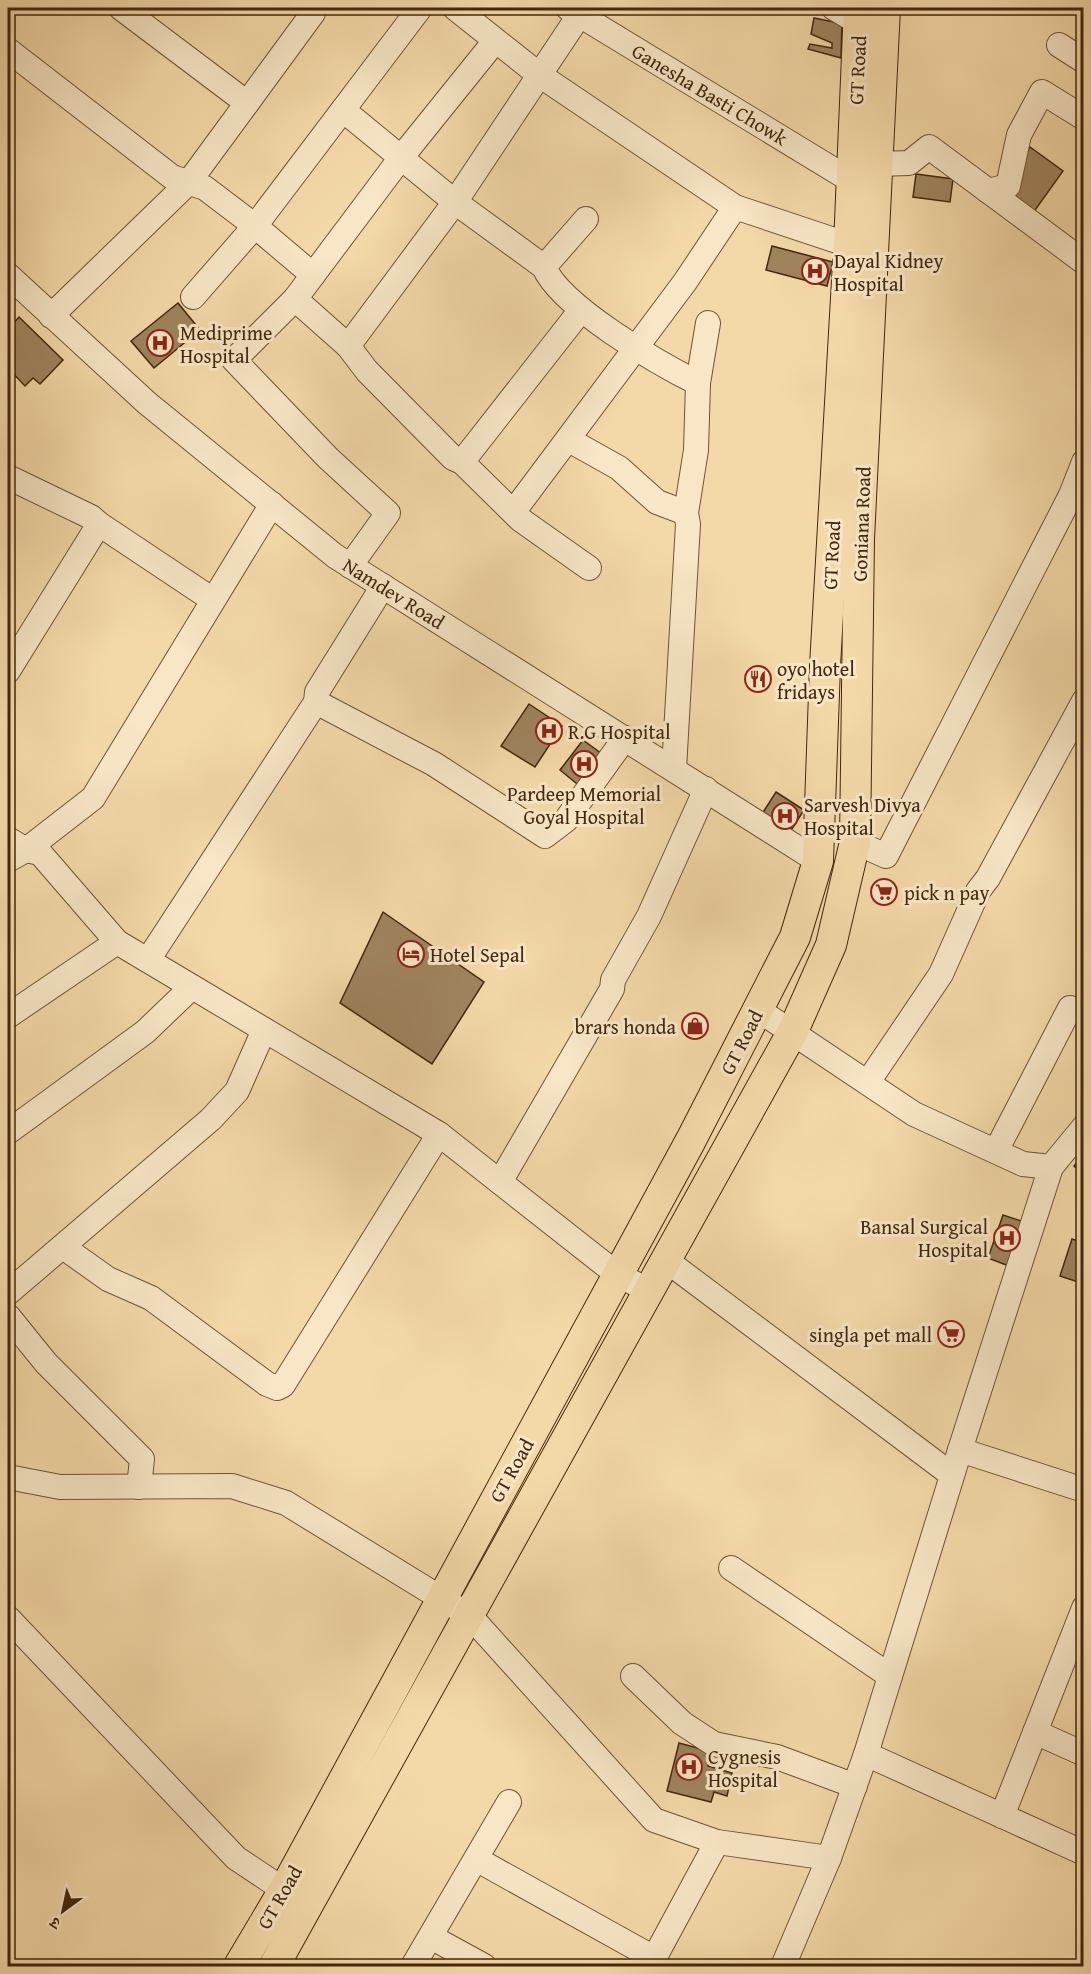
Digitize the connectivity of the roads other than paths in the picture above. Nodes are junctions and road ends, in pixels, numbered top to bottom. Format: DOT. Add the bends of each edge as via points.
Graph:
graph roads {
  1 [pos="121,8"];
  2 [pos="420,8"];
  3 [pos="455,8"];
  4 [pos="885,8"];
  5 [pos="312,9"];
  6 [pos="577,10"];
  7 [pos="851,13"];
  8 [pos="495,41"];
  9 [pos="1059,45"];
  10 [pos="8,50"];
  11 [pos="1083,60"];
  12 [pos="538,74"];
  13 [pos="247,103"];
  14 [pos="343,110"];
  15 [pos="1083,118"];
  16 [pos="400,159"];
  17 [pos="877,164"];
  18 [pos="852,181"];
  19 [pos="189,183"];
  20 [pos="988,191"];
  21 [pos="455,202"];
  22 [pos="735,207"];
  23 [pos="586,219"];
  24 [pos="255,226"];
  25 [pos="861,243"];
  26 [pos="1083,262"];
  27 [pos="544,267"];
  28 [pos="8,275"];
  29 [pos="313,275"];
  30 [pos="193,297"];
  31 [pos="295,299"];
  32 [pos="581,310"];
  33 [pos="51,316"];
  34 [pos="708,323"];
  35 [pos="348,346"];
  36 [pos="637,347"];
  37 [pos="698,383"];
  38 [pos="569,441"];
  39 [pos="462,462"];
  40 [pos="1083,462"];
  41 [pos="8,477"];
  42 [pos="1077,498"];
  43 [pos="272,504"];
  44 [pos="514,511"];
  45 [pos="686,513"];
  46 [pos="99,524"];
  47 [pos="350,566"];
  48 [pos="589,568"];
  49 [pos="383,586"];
  50 [pos="213,600"];
  51 [pos="8,671"];
  52 [pos="1083,701"];
  53 [pos="316,702"];
  54 [pos="625,738"];
  55 [pos="674,769"];
  56 [pos="706,789"];
  57 [pos="855,842"];
  58 [pos="14,850"];
  59 [pos="818,861"];
  60 [pos="117,942"];
  61 [pos="148,960"];
  62 [pos="192,987"];
  63 [pos="1070,1008"];
  64 [pos="757,1009"];
  65 [pos="8,1016"];
  66 [pos="264,1030"];
  67 [pos="793,1031"];
  68 [pos="868,1082"];
  69 [pos="1083,1127"];
  70 [pos="8,1132"];
  71 [pos="439,1134"];
  72 [pos="996,1152"];
  73 [pos="1051,1167"];
  74 [pos="500,1182"];
  75 [pos="63,1247"];
  76 [pos="667,1261"];
  77 [pos="618,1275"];
  78 [pos="650,1291"];
  79 [pos="8,1293"];
  80 [pos="8,1316"];
  81 [pos="960,1450"];
  82 [pos="952,1475"];
  83 [pos="8,1477"];
  84 [pos="139,1486"];
  85 [pos="1083,1490"];
  86 [pos="731,1568"];
  87 [pos="441,1598"];
  88 [pos="1083,1613"];
  89 [pos="470,1616"];
  90 [pos="8,1618"];
  91 [pos="633,1676"];
  92 [pos="890,1676"];
  93 [pos="1035,1732"];
  94 [pos="866,1754"];
  95 [pos="1083,1754"];
  96 [pos="855,1786"];
  97 [pos="509,1803"];
  98 [pos="1002,1816"];
  99 [pos="717,1842"];
  100 [pos="1083,1853"];
  101 [pos="829,1858"];
  102 [pos="476,1859"];
  103 [pos="284,1890"];
  104 [pos="431,1937"];
  105 [pos="652,1962"];
  106 [pos="239,1966"];
  107 [pos="274,1966"];
  108 [pos="413,1966"];
  109 [pos="484,1966"];
  110 [pos="783,1966"];
  1 -- 13 [label="street"];
  2 -- 14 [label="street"];
  3 -- 8 [label="street"];
  4 -- 17 [label="main road, Goniana Road"];
  5 -- 13 [label="street"];
  6 -- 12 [label="street"];
  6 -- 18 [label="street, Ganesha Basti Chowk"];
  7 -- 18 [label="main road, GT Road"];
  8 -- 12 [label="street"];
  8 -- 16 [label="street"];
  9 -- 11 [label="street"];
  10 -- 19 [label="street" via="172,177"];
  12 -- 21 [label="street"];
  12 -- 22 [label="street"];
  13 -- 19 [label="street"];
  14 -- 16 [label="street"];
  14 -- 24 [label="street"];
  15 -- 20 [label="street" via="1042,92 1019,135 1008,186"];
  16 -- 21 [label="street"];
  16 -- 29 [label="street"];
  17 -- 20 [label="street" via="909,164 929,147"];
  17 -- 25 [label="main road, Goniana Road"];
  18 -- 25 [label="main road, GT Road"];
  19 -- 24 [label="street" via="205,188"];
  19 -- 33 [label="street"];
  20 -- 26 [label="street"];
  21 -- 27 [label="street"];
  21 -- 35 [label="street"];
  22 -- 25 [label="street"];
  22 -- 36 [label="street"];
  23 -- 27 [label="street"];
  24 -- 29 [label="street"];
  24 -- 30 [label="street"];
  25 -- 57 [label="main road, Goniana Road"];
  25 -- 59 [label="main road, GT Road" via="825,666"];
  27 -- 32 [label="street" via="548,277"];
  28 -- 33 [label="street, Namdev Road"];
  29 -- 31 [label="street"];
  31 -- 35 [label="street"];
  31 -- 47 [label="street" via="234,360 328,458 388,513"];
  32 -- 36 [label="street"];
  32 -- 39 [label="street"];
  33 -- 43 [label="street, Namdev Road" via="147,403"];
  34 -- 37 [label="street"];
  35 -- 39 [label="street" via="398,403 453,458"];
  36 -- 37 [label="street" via="656,362"];
  36 -- 38 [label="street"];
  37 -- 45 [label="street" via="696,450"];
  38 -- 44 [label="street" via="558,450"];
  38 -- 45 [label="street" via="619,468 657,502"];
  39 -- 44 [label="street"];
  40 -- 42 [label="street"];
  41 -- 46 [label="street" via="92,517"];
  42 -- 57 [label="street" via="886,856"];
  43 -- 47 [label="street, Namdev Road"];
  43 -- 50 [label="street"];
  44 -- 48 [label="street"];
  45 -- 55 [label="street"];
  46 -- 50 [label="street"];
  46 -- 51 [label="street"];
  47 -- 49 [label="street, Namdev Road"];
  49 -- 53 [label="street" via="317,692"];
  49 -- 54 [label="street, Namdev Road"];
  50 -- 58 [label="street" via="93,798"];
  52 -- 68 [label="street" via="978,891 940,974"];
  53 -- 54 [label="street" via="434,764 545,836 566,820"];
  53 -- 61 [label="street"];
  54 -- 55 [label="street, Namdev Road"];
  55 -- 56 [label="street, Namdev Road"];
  56 -- 59 [label="street, Namdev Road"];
  56 -- 74 [label="street" via="612,989"];
  57 -- 67 [label="main road, Goniana Road" via="831,945"];
  58 -- 60 [label="street" via="40,853"];
  59 -- 64 [label="main road, GT Road" via="795,937"];
  60 -- 61 [label="street"];
  60 -- 65 [label="street"];
  61 -- 62 [label="street"];
  62 -- 66 [label="street"];
  62 -- 70 [label="street" via="145,1032"];
  63 -- 72 [label="street"];
  64 -- 67 [label="street"];
  64 -- 77 [label="main road, GT Road" via="692,1140"];
  66 -- 71 [label="street"];
  66 -- 75 [label="street" via="237,1091 211,1119"];
  67 -- 68 [label="street"];
  67 -- 76 [label="main road, GT Road"];
  68 -- 72 [label="street" via="914,1114"];
  69 -- 73 [label="street"];
  71 -- 74 [label="street"];
  71 -- 75 [label="street" via="283,1385 277,1388 151,1298 108,1280"];
  72 -- 73 [label="street" via="1023,1164"];
  73 -- 81 [label="street"];
  74 -- 77 [label="street"];
  75 -- 79 [label="street"];
  76 -- 78 [label="main road, GT Road"];
  76 -- 82 [label="street"];
  77 -- 78 [label="street"];
  77 -- 87 [label="main road, GT Road"];
  78 -- 89 [label="main road, GT Road"];
  80 -- 84 [label="street" via="46,1363 142,1459"];
  81 -- 82 [label="street"];
  81 -- 85 [label="street"];
  82 -- 92 [label="street"];
  83 -- 84 [label="street" via="60,1487"];
  84 -- 87 [label="street" via="232,1486 286,1503"];
  86 -- 92 [label="street"];
  87 -- 89 [label="street"];
  87 -- 103 [label="main road, GT Road"];
  88 -- 93 [label="street"];
  89 -- 99 [label="street" via="654,1820"];
  89 -- 107 [label="main road, GT Road"];
  90 -- 103 [label="street" via="236,1858"];
  91 -- 96 [label="street" via="682,1723 714,1744 777,1757"];
  92 -- 94 [label="street"];
  93 -- 95 [label="street"];
  93 -- 98 [label="street"];
  94 -- 96 [label="street"];
  94 -- 98 [label="street"];
  96 -- 101 [label="street"];
  97 -- 102 [label="street"];
  98 -- 100 [label="street"];
  99 -- 101 [label="street"];
  99 -- 105 [label="street"];
  101 -- 110 [label="street"];
  102 -- 104 [label="street"];
  102 -- 105 [label="street"];
  103 -- 106 [label="main road, GT Road"];
  104 -- 108 [label="street"];
  104 -- 109 [label="street"];
}
